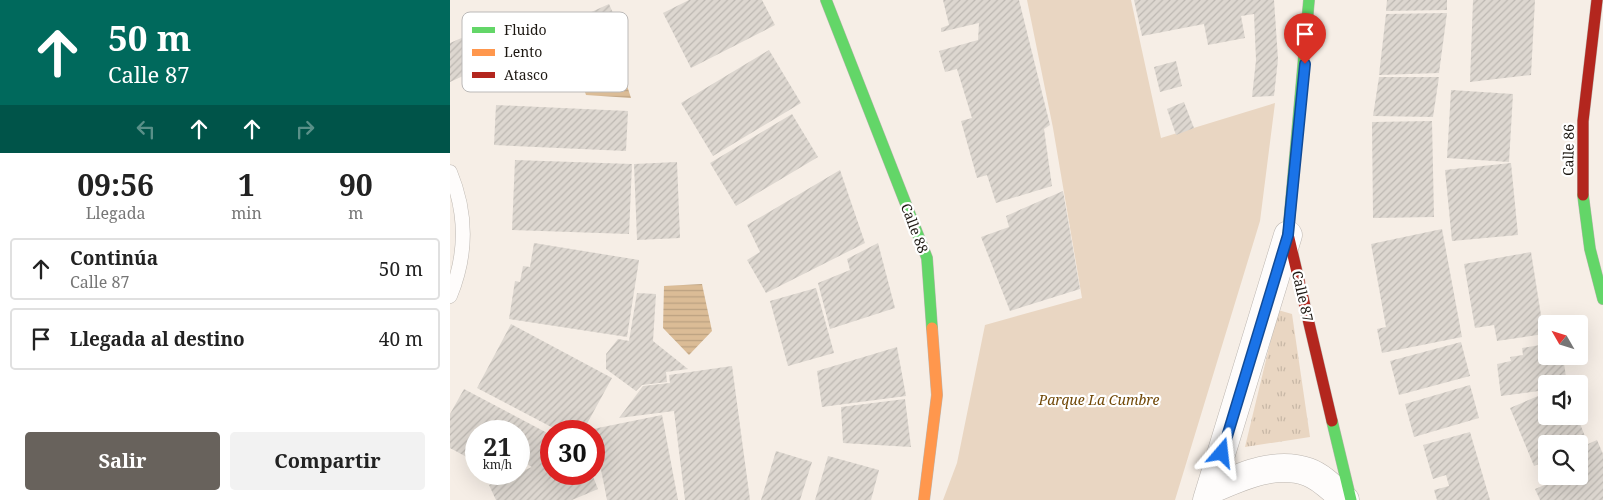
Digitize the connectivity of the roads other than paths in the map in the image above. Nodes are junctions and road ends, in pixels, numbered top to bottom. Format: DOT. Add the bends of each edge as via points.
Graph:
graph roads {
  1 [pos="826,0"];
  2 [pos="1309,0"];
  3 [pos="1597,0"];
  4 [pos="450,172"];
  5 [pos="1288,235"];
  6 [pos="450,296"];
  7 [pos="1603,298"];
  8 [pos="1208,495"];
  9 [pos="924,500"];
  10 [pos="1345,500"];
  11 [pos="1351,500"];
  1 -- 9 [label="street, Calle 88" via="927,258 938,395"];
  2 -- 5 [label="street, Calle 87"];
  3 -- 7 [label="street, Calle 86" via="1581,156 1585,218"];
  4 -- 6 [label="lane" via="464,227 462,263"];
  5 -- 8 [label="street"];
  5 -- 11 [label="street, Calle 87"];
  8 -- 10 [label="street" via="1237,478 1275,468 1308,472"];
}
